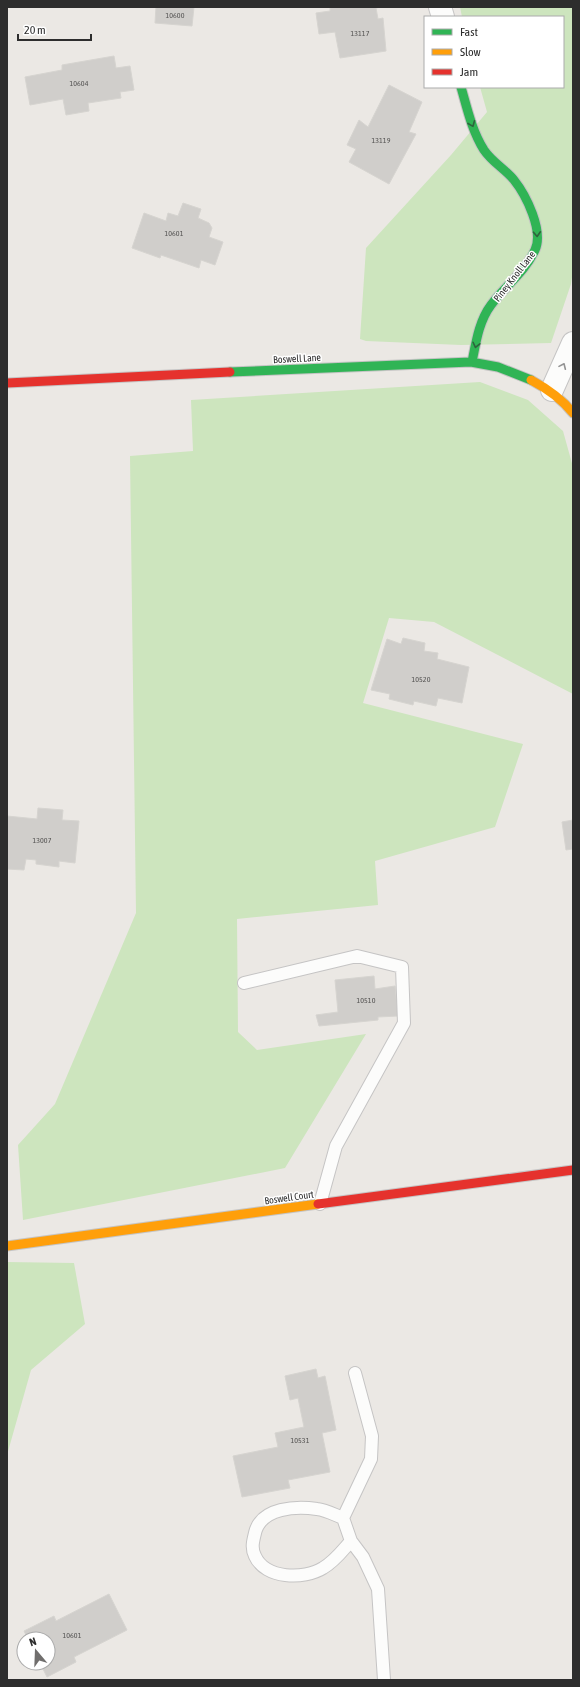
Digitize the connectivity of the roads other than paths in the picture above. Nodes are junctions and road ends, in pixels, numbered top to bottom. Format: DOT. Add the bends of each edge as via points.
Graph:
graph roads {
  1 [pos="462,88"];
  2 [pos="573,342"];
  3 [pos="472,362"];
  4 [pos="7,383"];
  5 [pos="552,390"];
  6 [pos="573,413"];
  7 [pos="244,983"];
  8 [pos="573,1170"];
  9 [pos="320,1204"];
  10 [pos="7,1246"];
  11 [pos="355,1373"];
  12 [pos="343,1518"];
  13 [pos="351,1540"];
  14 [pos="384,1680"];
  1 -- 3 [label="street, Piney Knoll Lane, one-way" via="471,124 484,150 514,181 531,209 538,234 536,247 491,306 480,325"];
  5 -- 2 [label="street, one-way"];
  3 -- 4 [label="street, Boswell Lane"];
  3 -- 5 [label="street, Boswell Lane" via="513,371"];
  5 -- 6 [label="street, Boswell Lane"];
  7 -- 9 [label="lane" via="357,956 402,967 404,1024 336,1146"];
  8 -- 9 [label="street, Boswell Court"];
  9 -- 10 [label="street, Boswell Court"];
  11 -- 12 [label="lane" via="372,1436 371,1459"];
  12 -- 13 [label="lane"];
  12 -- 13 [label="lane" via="319,1509 294,1507 270,1513 256,1527 252,1545 255,1557 265,1568 277,1574 305,1575 321,1569 337,1558"];
  13 -- 14 [label="lane" via="363,1557 378,1589"];
}
